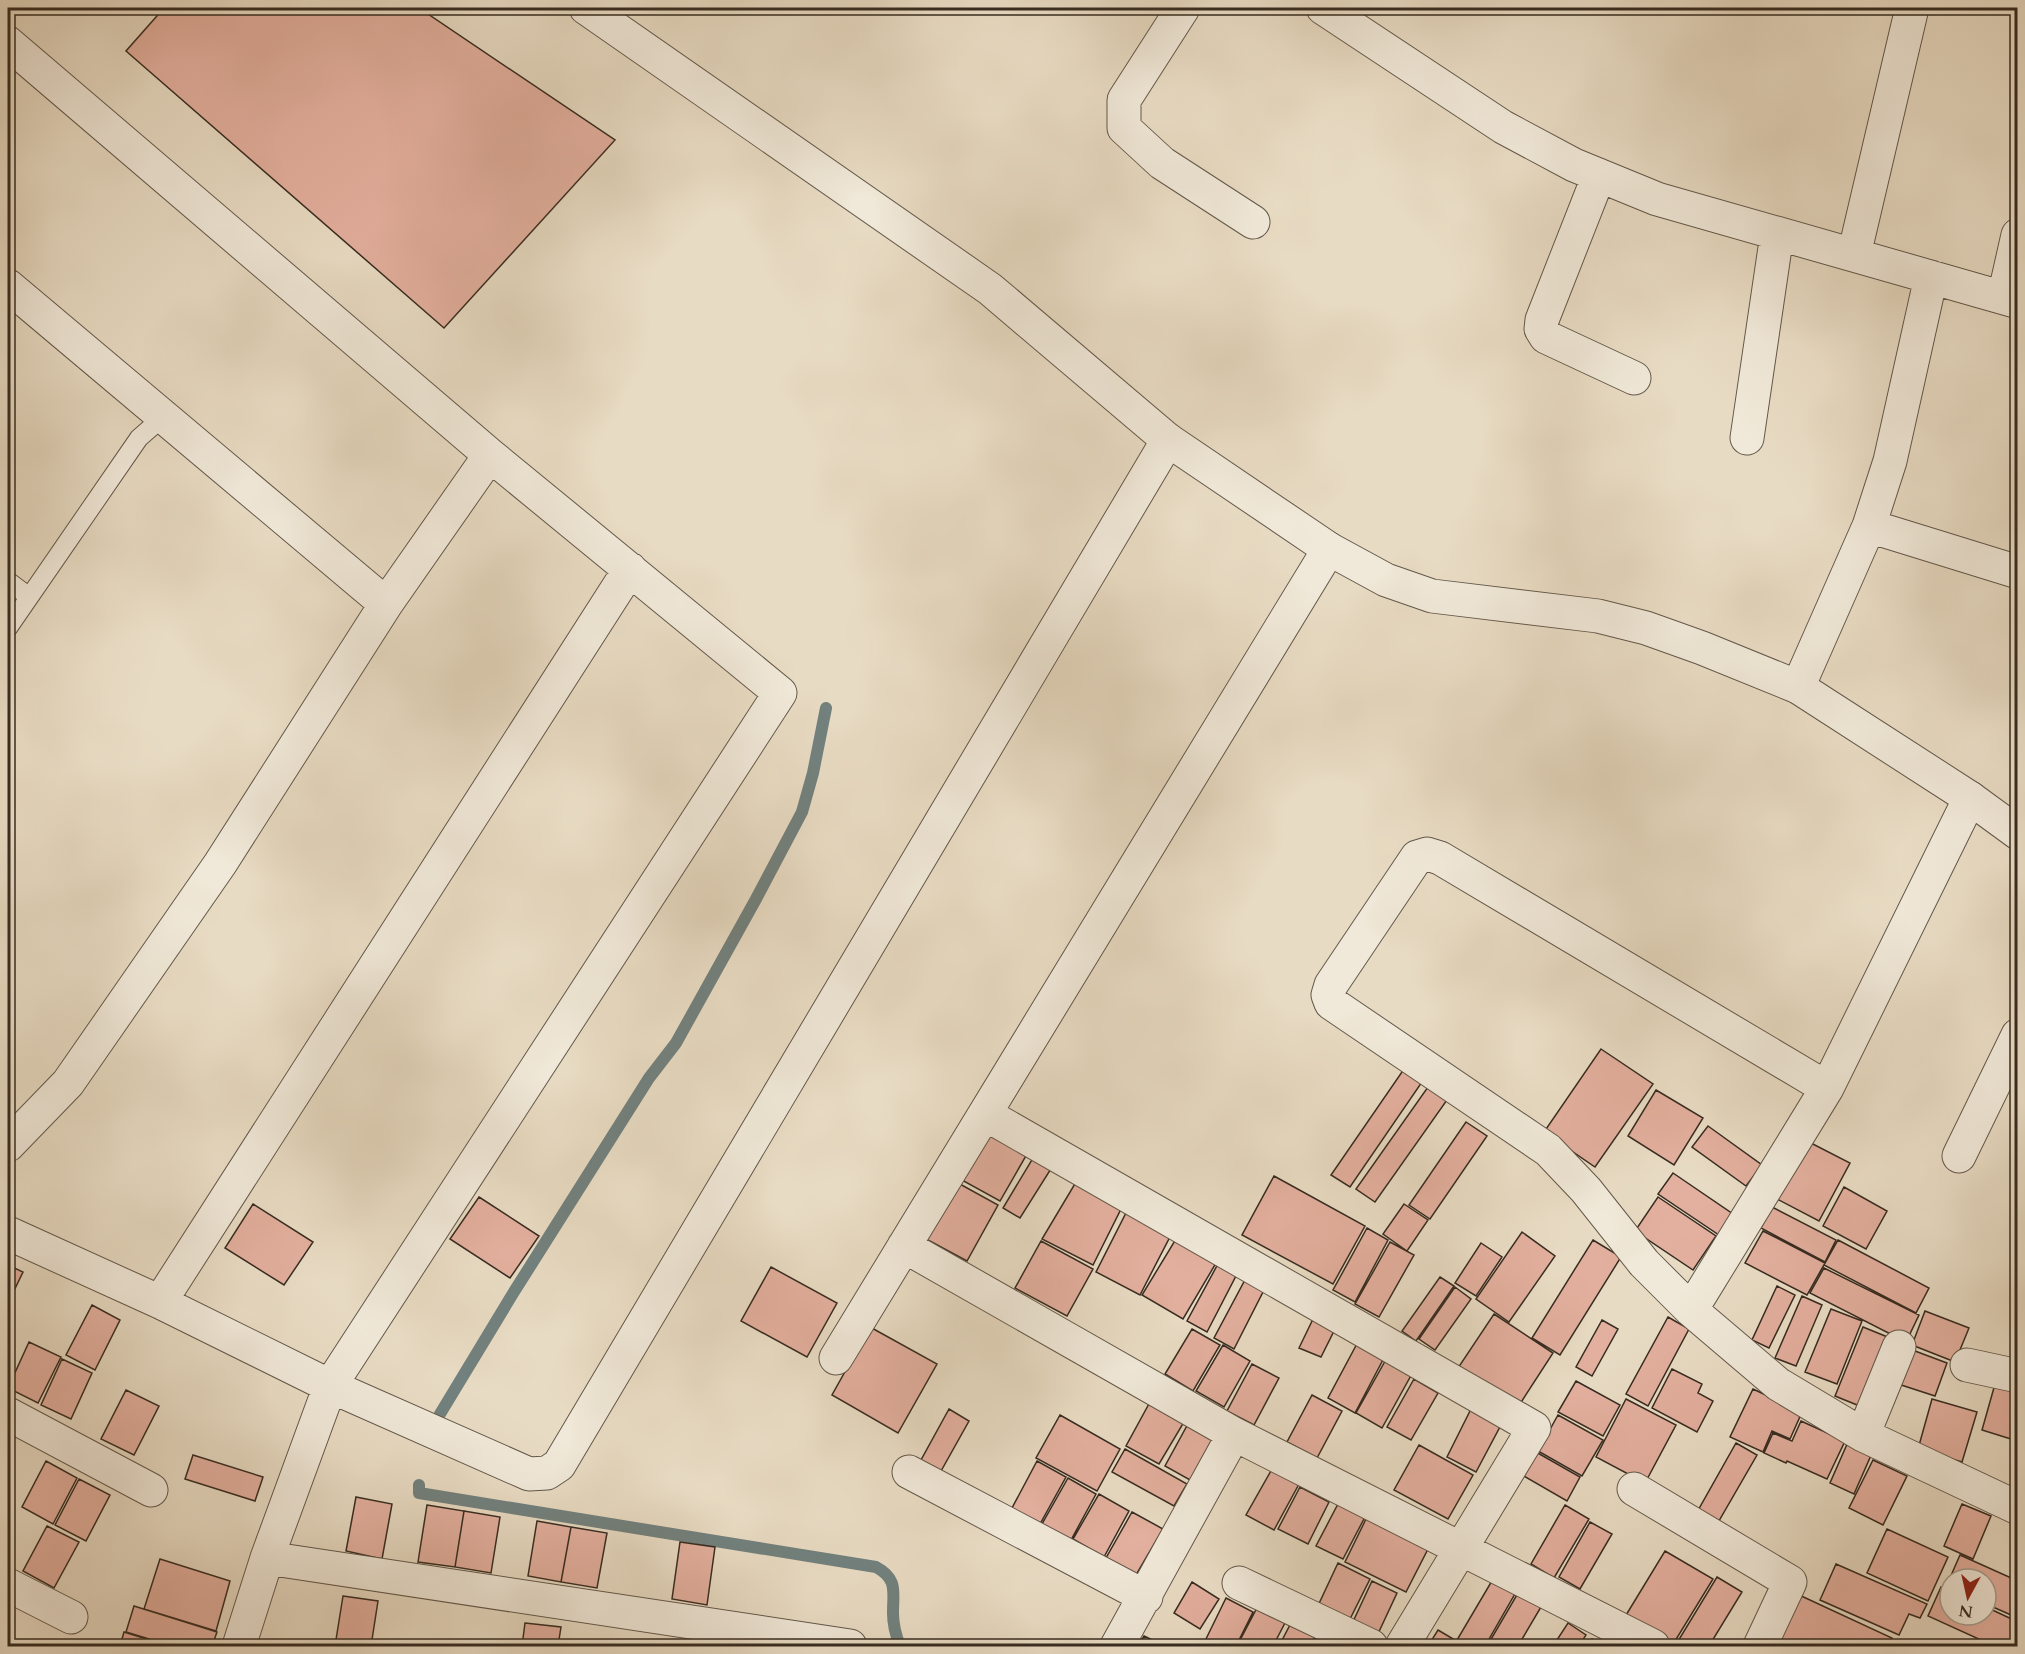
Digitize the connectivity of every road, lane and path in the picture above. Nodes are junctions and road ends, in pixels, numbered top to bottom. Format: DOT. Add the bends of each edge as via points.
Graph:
graph roads {
  1 [pos="586,8"];
  2 [pos="1183,8"];
  3 [pos="1323,8"];
  4 [pos="1912,8"];
  5 [pos="8,43"];
  6 [pos="1599,175"];
  7 [pos="1253,222"];
  8 [pos="1777,234"];
  9 [pos="2018,235"];
  10 [pos="1854,255"];
  11 [pos="1931,277"];
  12 [pos="8,286"];
  13 [pos="2011,300"];
  14 [pos="1634,378"];
  15 [pos="163,417"];
  16 [pos="1747,438"];
  17 [pos="1168,440"];
  18 [pos="490,455"];
  19 [pos="1869,526"];
  20 [pos="1329,549"];
  21 [pos="630,569"];
  22 [pos="2018,572"];
  23 [pos="8,581"];
  24 [pos="28,596"];
  25 [pos="386,604"];
  26 [pos="8,628"];
  27 [pos="1797,687"];
  28 [pos="1970,798"];
  29 [pos="2018,833"];
  30 [pos="2018,1035"];
  31 [pos="1827,1088"];
  32 [pos="985,1114"];
  33 [pos="8,1145"];
  34 [pos="1959,1156"];
  35 [pos="8,1233"];
  36 [pos="904,1246"];
  37 [pos="160,1302"];
  38 [pos="1691,1310"];
  39 [pos="1899,1347"];
  40 [pos="836,1358"];
  41 [pos="1967,1365"];
  42 [pos="2018,1376"];
  43 [pos="330,1386"];
  44 [pos="8,1414"];
  45 [pos="1234,1434"];
  46 [pos="1863,1435"];
  47 [pos="909,1472"];
  48 [pos="1634,1489"];
  49 [pos="151,1490"];
  50 [pos="2018,1508"];
  51 [pos="1460,1549"];
  52 [pos="267,1558"];
  53 [pos="1239,1583"];
  54 [pos="8,1585"];
  55 [pos="1146,1597"];
  56 [pos="71,1617"];
  57 [pos="239,1647"];
  58 [pos="850,1647"];
  59 [pos="1117,1647"];
  60 [pos="1371,1647"];
  61 [pos="1402,1647"];
  62 [pos="1653,1647"];
  63 [pos="1760,1647"];
  1 -- 17 [label="street" via="990,289"];
  2 -- 7 [label="street" via="1124,100 1124,128 1162,163"];
  3 -- 6 [label="street" via="1503,127"];
  4 -- 10 [label="street"];
  5 -- 18 [label="street"];
  6 -- 8 [label="street" via="1657,199"];
  6 -- 14 [label="street" via="1541,329 1546,338"];
  8 -- 10 [label="street"];
  8 -- 16 [label="street"];
  9 -- 13 [label="street"];
  10 -- 11 [label="street"];
  11 -- 13 [label="street"];
  11 -- 19 [label="street" via="1890,460"];
  12 -- 15 [label="street"];
  15 -- 24 [label="lane" via="139,438"];
  15 -- 25 [label="street"];
  17 -- 20 [label="street"];
  17 -- 43 [label="street" via="560,1465 547,1473 529,1474"];
  18 -- 21 [label="street"];
  18 -- 25 [label="street"];
  19 -- 22 [label="street"];
  19 -- 27 [label="street"];
  20 -- 27 [label="street" via="1386,580 1432,596 1598,616 1646,628"];
  20 -- 32 [label="street"];
  21 -- 37 [label="street"];
  21 -- 43 [label="street" via="780,693"];
  23 -- 24 [label="lane"];
  24 -- 26 [label="lane"];
  25 -- 33 [label="street" via="220,864 68,1083"];
  27 -- 28 [label="street"];
  28 -- 29 [label="street"];
  28 -- 31 [label="street"];
  30 -- 34 [label="street"];
  31 -- 38 [label="street"];
  31 -- 38 [label="street" via="1440,858 1427,854 1417,857 1331,985 1331,1003 1548,1150 1586,1190 1644,1263"];
  32 -- 36 [label="street"];
  32 -- 51 [label="street" via="1534,1428"];
  35 -- 37 [label="street"];
  36 -- 40 [label="street"];
  36 -- 45 [label="street"];
  37 -- 43 [label="street"];
  38 -- 46 [label="street" via="1778,1384"];
  39 -- 46 [label="street"];
  41 -- 42 [label="street"];
  43 -- 52 [label="street"];
  44 -- 49 [label="street"];
  45 -- 51 [label="street"];
  45 -- 55 [label="street"];
  46 -- 50 [label="street"];
  47 -- 55 [label="street"];
  48 -- 63 [label="street" via="1790,1582"];
  51 -- 61 [label="street"];
  51 -- 62 [label="street"];
  52 -- 57 [label="street"];
  52 -- 58 [label="street"];
  53 -- 60 [label="street"];
  54 -- 56 [label="street"];
  55 -- 59 [label="street"];
}
